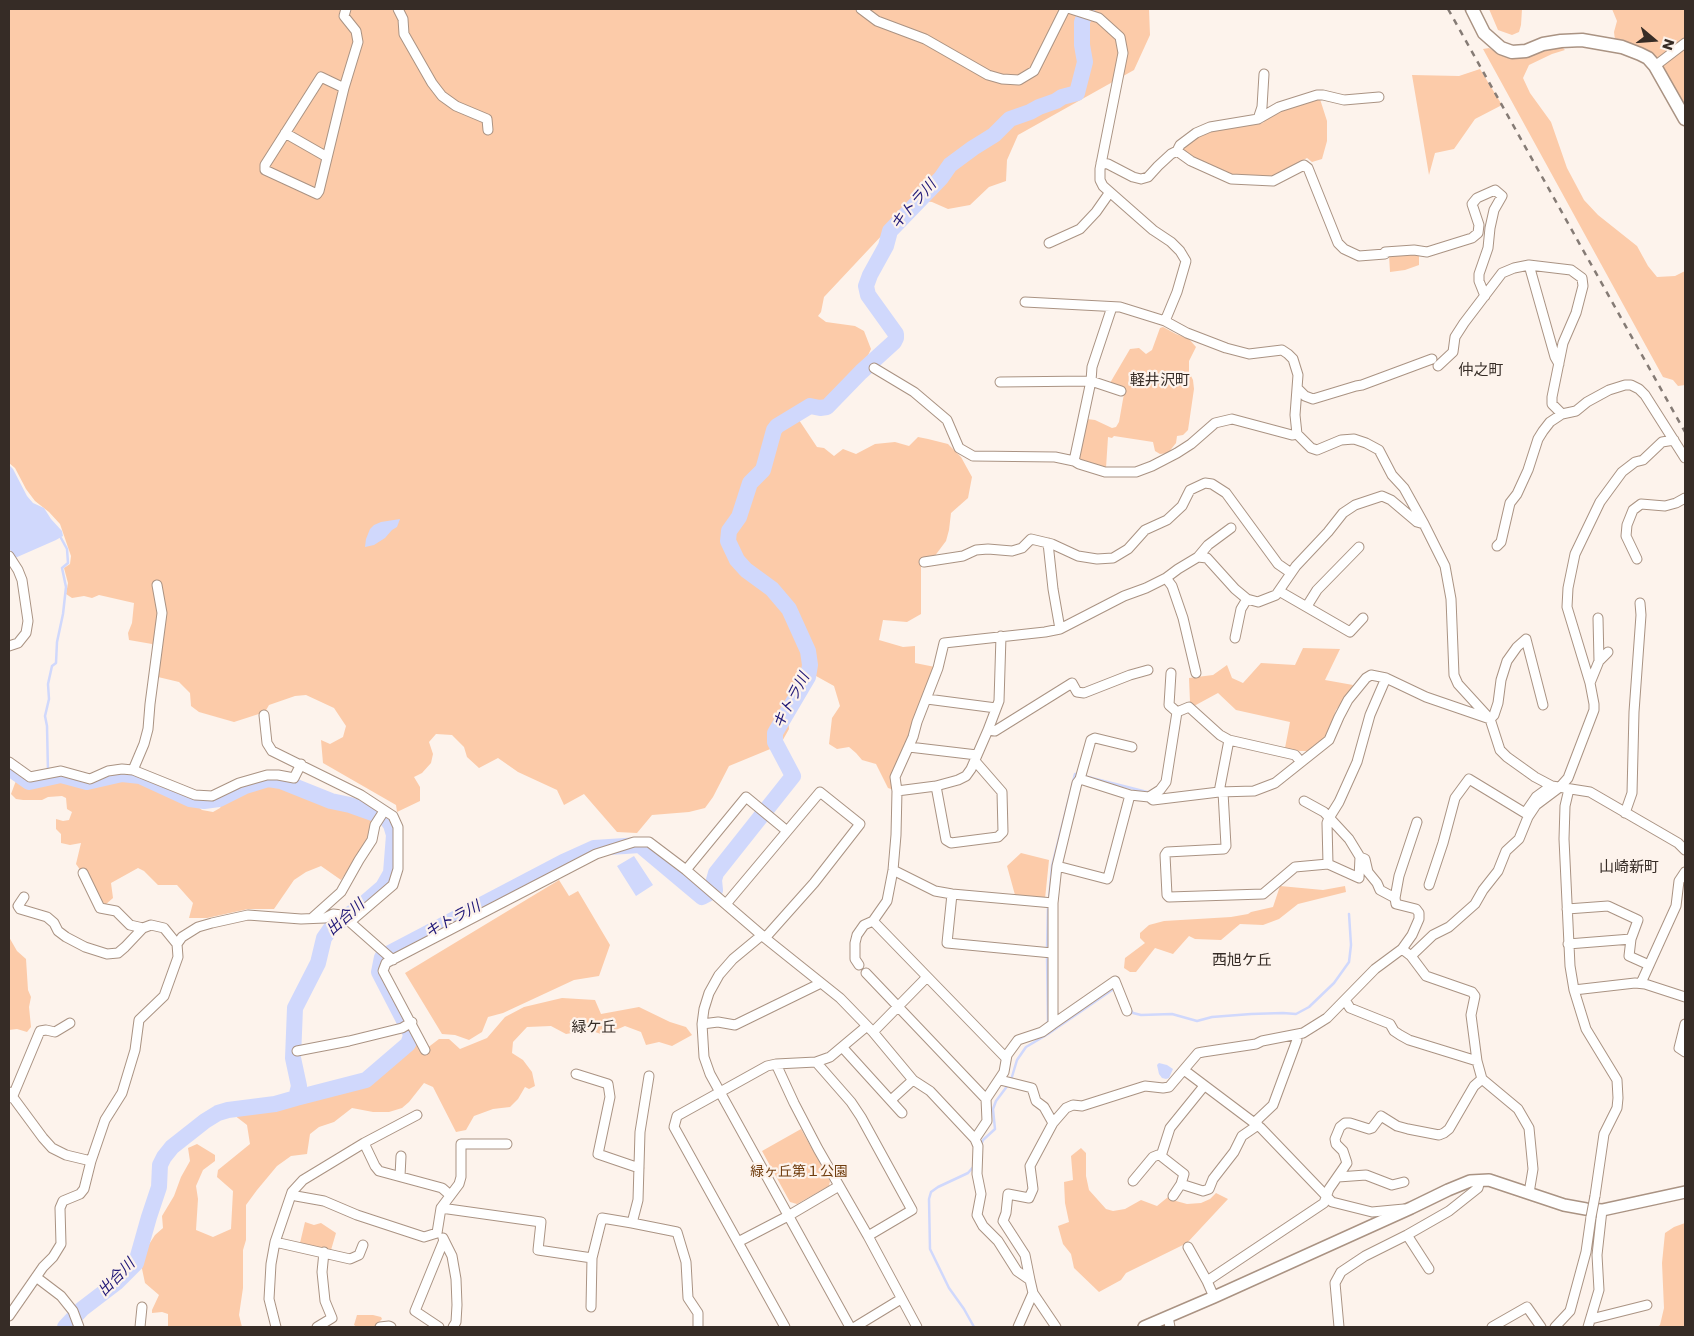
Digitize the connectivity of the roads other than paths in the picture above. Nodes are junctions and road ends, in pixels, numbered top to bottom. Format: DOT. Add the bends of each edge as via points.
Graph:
graph roads {
  1 [pos="346,9"];
  2 [pos="398,9"];
  3 [pos="861,9"];
  4 [pos="1065,9"];
  5 [pos="1072,9"];
  6 [pos="1472,9"];
  7 [pos="1685,43"];
  8 [pos="1655,66"];
  9 [pos="1264,74"];
  10 [pos="344,88"];
  11 [pos="1379,97"];
  12 [pos="1258,119"];
  13 [pos="1685,119"];
  14 [pos="488,130"];
  15 [pos="284,133"];
  16 [pos="1177,151"];
  17 [pos="327,157"];
  18 [pos="1101,163"];
  19 [pos="1110,192"];
  20 [pos="1049,243"];
  21 [pos="1529,265"];
  22 [pos="1485,296"];
  23 [pos="1025,302"];
  24 [pos="1112,307"];
  25 [pos="1166,321"];
  26 [pos="1559,364"];
  27 [pos="874,368"];
  28 [pos="1092,381"];
  29 [pos="1000,382"];
  30 [pos="1297,388"];
  31 [pos="1121,391"];
  32 [pos="1562,414"];
  33 [pos="1297,434"];
  34 [pos="1674,440"];
  35 [pos="1685,458"];
  36 [pos="1074,461"];
  37 [pos="1685,498"];
  38 [pos="1424,524"];
  39 [pos="1231,528"];
  40 [pos="1048,543"];
  41 [pos="1496,546"];
  42 [pos="1359,547"];
  43 [pos="9,556"];
  44 [pos="1198,557"];
  45 [pos="1637,559"];
  46 [pos="924,562"];
  47 [pos="1291,573"];
  48 [pos="1166,578"];
  49 [pos="156,585"];
  50 [pos="1279,591"];
  51 [pos="1247,599"];
  52 [pos="1640,603"];
  53 [pos="1307,606"];
  54 [pos="1363,618"];
  55 [pos="1598,618"];
  56 [pos="1060,629"];
  57 [pos="1001,636"];
  58 [pos="1235,638"];
  59 [pos="9,646"];
  60 [pos="1608,652"];
  61 [pos="1599,662"];
  62 [pos="1148,670"];
  63 [pos="1171,673"];
  64 [pos="1196,674"];
  65 [pos="1386,678"];
  66 [pos="1590,683"];
  67 [pos="926,699"];
  68 [pos="1542,705"];
  69 [pos="996,708"];
  70 [pos="1177,712"];
  71 [pos="264,716"];
  72 [pos="1490,719"];
  73 [pos="988,730"];
  74 [pos="1229,740"];
  75 [pos="909,747"];
  76 [pos="1132,747"];
  77 [pos="976,758"];
  78 [pos="9,762"];
  79 [pos="1301,762"];
  80 [pos="301,764"];
  81 [pos="133,770"];
  82 [pos="1080,780"];
  83 [pos="936,786"];
  84 [pos="1560,787"];
  85 [pos="897,791"];
  86 [pos="1221,792"];
  87 [pos="1130,795"];
  88 [pos="1149,797"];
  89 [pos="1304,801"];
  90 [pos="384,810"];
  91 [pos="1625,813"];
  92 [pos="1329,818"];
  93 [pos="1418,822"];
  94 [pos="786,831"];
  95 [pos="1685,850"];
  96 [pos="1360,856"];
  97 [pos="1328,864"];
  98 [pos="1057,866"];
  99 [pos="686,870"];
  100 [pos="893,870"];
  101 [pos="1685,872"];
  102 [pos="83,873"];
  103 [pos="1429,885"];
  104 [pos="952,894"];
  105 [pos="24,897"];
  106 [pos="1395,898"];
  107 [pos="1053,903"];
  108 [pos="726,904"];
  109 [pos="1567,910"];
  110 [pos="312,918"];
  111 [pos="351,921"];
  112 [pos="873,921"];
  113 [pos="143,928"];
  114 [pos="764,936"];
  115 [pos="1631,939"];
  116 [pos="177,944"];
  117 [pos="1568,944"];
  118 [pos="1402,949"];
  119 [pos="1052,953"];
  120 [pos="1411,956"];
  121 [pos="393,960"];
  122 [pos="859,965"];
  123 [pos="1649,965"];
  124 [pos="866,973"];
  125 [pos="927,977"];
  126 [pos="821,983"];
  127 [pos="1641,983"];
  128 [pos="1574,990"];
  129 [pos="1685,997"];
  130 [pos="1345,1000"];
  131 [pos="899,1007"];
  132 [pos="1126,1011"];
  133 [pos="412,1022"];
  134 [pos="70,1023"];
  135 [pos="702,1024"];
  136 [pos="1053,1024"];
  137 [pos="1685,1024"];
  138 [pos="870,1029"];
  139 [pos="1296,1035"];
  140 [pos="843,1048"];
  141 [pos="425,1050"];
  142 [pos="297,1051"];
  143 [pos="1685,1052"];
  144 [pos="1006,1058"];
  145 [pos="1477,1061"];
  146 [pos="816,1062"];
  147 [pos="776,1064"];
  148 [pos="1184,1070"];
  149 [pos="576,1074"];
  150 [pos="649,1076"];
  151 [pos="1482,1079"];
  152 [pos="913,1080"];
  153 [pos="1000,1080"];
  154 [pos="1204,1086"];
  155 [pos="721,1091"];
  156 [pos="10,1095"];
  157 [pos="986,1099"];
  158 [pos="891,1100"];
  159 [pos="902,1113"];
  160 [pos="417,1115"];
  161 [pos="1053,1123"];
  162 [pos="1256,1124"];
  163 [pos="975,1140"];
  164 [pos="364,1143"];
  165 [pos="507,1144"];
  166 [pos="402,1156"];
  167 [pos="1161,1156"];
  168 [pos="91,1161"];
  169 [pos="640,1168"];
  170 [pos="400,1176"];
  171 [pos="1338,1177"];
  172 [pos="1480,1180"];
  173 [pos="1134,1181"];
  174 [pos="1404,1182"];
  175 [pos="1181,1184"];
  176 [pos="839,1186"];
  177 [pos="292,1192"];
  178 [pos="1685,1192"];
  179 [pos="1529,1193"];
  180 [pos="450,1195"];
  181 [pos="1172,1196"];
  182 [pos="1326,1197"];
  183 [pos="442,1208"];
  184 [pos="1411,1208"];
  185 [pos="1602,1210"];
  186 [pos="788,1216"];
  187 [pos="632,1223"];
  188 [pos="437,1233"];
  189 [pos="1407,1235"];
  190 [pos="868,1236"];
  191 [pos="444,1240"];
  192 [pos="275,1242"];
  193 [pos="738,1242"];
  194 [pos="363,1245"];
  195 [pos="1188,1247"];
  196 [pos="324,1252"];
  197 [pos="1586,1252"];
  198 [pos="1598,1256"];
  199 [pos="592,1258"];
  200 [pos="1429,1269"];
  201 [pos="36,1277"];
  202 [pos="1030,1280"];
  203 [pos="1207,1281"];
  204 [pos="1033,1293"];
  205 [pos="1214,1298"];
  206 [pos="901,1299"];
  207 [pos="1647,1305"];
  208 [pos="591,1307"];
  209 [pos="142,1308"];
  210 [pos="9,1316"];
  211 [pos="1169,1322"];
  212 [pos="1590,1323"];
  213 [pos="76,1326"];
  214 [pos="140,1327"];
  215 [pos="276,1327"];
  216 [pos="317,1327"];
  217 [pos="380,1327"];
  218 [pos="391,1327"];
  219 [pos="439,1327"];
  220 [pos="453,1327"];
  221 [pos="698,1327"];
  222 [pos="785,1327"];
  223 [pos="850,1327"];
  224 [pos="855,1327"];
  225 [pos="917,1327"];
  226 [pos="1018,1327"];
  227 [pos="1056,1327"];
  228 [pos="1144,1327"];
  229 [pos="1339,1327"];
  230 [pos="1492,1327"];
  231 [pos="1541,1327"];
  232 [pos="1555,1327"];
  1 -- 10 [label="street" via="344,16 356,31 358,42"];
  2 -- 14 [label="street" via="403,19 404,34 432,83 456,106 487,120"];
  3 -- 4 [label="street" via="876,21 925,40 988,75 1019,80 1034,71"];
  5 -- 18 [label="street" via="1100,18 1120,37 1123,53"];
  6 -- 8 [label="main road" via="1484,33 1501,48 1512,52 1526,51 1543,44 1582,40 1622,48 1648,58"];
  7 -- 8 [label="street"];
  8 -- 13 [label="main road"];
  9 -- 12 [label="street"];
  10 -- 15 [label="street" via="321,77"];
  10 -- 17 [label="street"];
  11 -- 12 [label="street" via="1344,100 1317,95 1279,107"];
  12 -- 16 [label="street" via="1210,126 1180,145"];
  15 -- 17 [label="street"];
  15 -- 17 [label="street" via="265,170 317,194"];
  16 -- 18 [label="street" via="1148,177 1141,179"];
  16 -- 22 [label="street" via="1231,179 1273,181 1304,165 1338,243 1359,256 1414,250 1427,252 1472,238 1478,233 1479,225 1472,204 1477,198 1495,190 1502,196 1494,210 1488,248 1479,274"];
  18 -- 19 [label="street" via="1100,180"];
  19 -- 20 [label="street" via="1080,229"];
  19 -- 25 [label="street" via="1171,242 1186,261"];
  21 -- 22 [label="street" via="1502,273"];
  21 -- 26 [label="street"];
  21 -- 26 [label="street" via="1571,270 1582,278 1576,313 1563,343"];
  22 -- 30 [label="street" via="1455,337 1453,352 1435,363 1313,400"];
  23 -- 24 [label="street"];
  24 -- 25 [label="street" via="1120,306"];
  24 -- 28 [label="street" via="1092,367"];
  25 -- 30 [label="street" via="1239,352 1282,350 1293,359 1297,368"];
  26 -- 32 [label="street" via="1552,404"];
  27 -- 36 [label="street" via="914,392 947,420 959,448 973,456 1055,457"];
  28 -- 29 [label="street"];
  28 -- 31 [label="street"];
  28 -- 36 [label="street"];
  30 -- 33 [label="street"];
  32 -- 34 [label="street" via="1576,411 1608,390 1631,385 1645,395"];
  32 -- 41 [label="street" via="1550,422 1538,439 1517,494 1510,503 1500,542"];
  33 -- 36 [label="street" via="1232,419 1215,423 1191,444 1136,472 1105,472"];
  33 -- 38 [label="street" via="1317,450 1340,440 1354,439 1378,450"];
  34 -- 35 [label="street"];
  34 -- 66 [label="street" via="1662,442 1643,460 1622,472 1600,502 1575,554 1567,607"];
  37 -- 45 [label="street" via="1665,506 1640,504 1634,510 1626,536"];
  38 -- 47 [label="street" via="1382,496 1369,500 1343,513"];
  38 -- 72 [label="street" via="1448,578 1452,599 1454,675 1458,684"];
  39 -- 44 [label="street"];
  40 -- 46 [label="street" via="1031,539 1022,548 1012,551 988,548"];
  40 -- 47 [label="street" via="1078,556 1113,558 1128,549 1145,530 1167,520 1182,506 1190,490 1205,483 1226,492 1278,564"];
  40 -- 56 [label="street"];
  42 -- 53 [label="street" via="1317,590"];
  43 -- 59 [label="street" via="22,580 28,621 26,633 18,643"];
  44 -- 48 [label="street"];
  44 -- 51 [label="street" via="1207,558"];
  47 -- 50 [label="street"];
  48 -- 56 [label="street"];
  48 -- 64 [label="street" via="1183,618"];
  49 -- 81 [label="street" via="162,613 148,729"];
  50 -- 51 [label="street" via="1258,602"];
  50 -- 53 [label="street"];
  51 -- 58 [label="street" via="1241,609"];
  52 -- 91 [label="street" via="1632,793"];
  53 -- 54 [label="street" via="1350,632"];
  55 -- 61 [label="street"];
  56 -- 57 [label="street"];
  57 -- 67 [label="street" via="944,643"];
  57 -- 69 [label="street" via="999,701"];
  60 -- 61 [label="street"];
  61 -- 66 [label="street"];
  62 -- 73 [label="street" via="1084,693 1077,692 1072,684 994,731"];
  63 -- 70 [label="street" via="1170,705"];
  65 -- 72 [label="street" via="1426,697"];
  65 -- 79 [label="street" via="1375,675 1366,678 1348,700 1329,740"];
  65 -- 92 [label="street" via="1370,715 1357,762"];
  66 -- 84 [label="street" via="1594,710 1574,766"];
  67 -- 69 [label="street"];
  67 -- 75 [label="street"];
  68 -- 72 [label="street" via="1526,639 1507,661 1498,703"];
  69 -- 73 [label="street"];
  70 -- 74 [label="street" via="1189,707"];
  70 -- 88 [label="street" via="1166,782"];
  71 -- 80 [label="street" via="267,743 272,751"];
  72 -- 84 [label="street" via="1500,750 1520,767"];
  73 -- 77 [label="street"];
  74 -- 79 [label="street" via="1295,754"];
  74 -- 86 [label="street"];
  75 -- 77 [label="street"];
  75 -- 85 [label="street" via="895,777"];
  76 -- 82 [label="street" via="1095,738 1091,740"];
  77 -- 83 [label="street" via="966,776"];
  77 -- 83 [label="street" via="1002,792 1003,832 998,837 951,843 946,840"];
  78 -- 81 [label="street" via="30,777 61,771 90,779 115,770"];
  79 -- 86 [label="street" via="1275,783 1254,791"];
  80 -- 81 [label="street" via="294,778 267,775 239,783 212,796 195,795"];
  80 -- 90 [label="street"];
  82 -- 87 [label="street"];
  82 -- 98 [label="street"];
  83 -- 85 [label="street"];
  84 -- 91 [label="street" via="1590,792"];
  84 -- 103 [label="street" via="1536,797 1525,813 1468,778 1455,798"];
  84 -- 109 [label="street" via="1565,806"];
  84 -- 120 [label="street" via="1536,805 1519,839 1506,851 1498,871 1475,904"];
  85 -- 100 [label="street"];
  86 -- 88 [label="street" via="1153,800"];
  86 -- 97 [label="street" via="1226,846 1224,849 1167,852 1166,887 1169,897 1262,894 1295,867"];
  87 -- 88 [label="street"];
  87 -- 98 [label="street" via="1107,879"];
  89 -- 92 [label="street"];
  90 -- 110 [label="street" via="375,825 372,840 341,892"];
  90 -- 111 [label="street" via="393,816 398,827 398,869 393,885"];
  91 -- 95 [label="street"];
  92 -- 96 [label="street"];
  92 -- 97 [label="street"];
  93 -- 106 [label="street"];
  94 -- 99 [label="street" via="746,797"];
  94 -- 108 [label="street"];
  94 -- 114 [label="street" via="820,792 860,824 814,883"];
  96 -- 97 [label="street" via="1359,878"];
  96 -- 106 [label="street" via="1365,859 1368,872 1380,890"];
  98 -- 107 [label="street"];
  99 -- 108 [label="street"];
  99 -- 121 [label="street" via="649,842 634,842 596,854"];
  100 -- 104 [label="street" via="935,891"];
  100 -- 112 [label="street" via="887,901"];
  101 -- 123 [label="street" via="1679,881 1676,906"];
  102 -- 113 [label="street" via="100,908 116,911 130,925"];
  104 -- 107 [label="street"];
  104 -- 119 [label="street" via="946,943"];
  105 -- 113 [label="street" via="18,906 20,909 47,917 66,937 107,954 125,947"];
  106 -- 118 [label="street" via="1396,904 1411,906 1419,913 1412,935"];
  107 -- 119 [label="street"];
  108 -- 114 [label="street"];
  109 -- 115 [label="street" via="1608,906 1638,920"];
  109 -- 117 [label="street"];
  110 -- 111 [label="street" via="333,914"];
  110 -- 116 [label="street" via="248,915 230,918 198,928 182,937"];
  111 -- 121 [label="street"];
  112 -- 122 [label="street" via="864,925 855,943 855,958"];
  112 -- 125 [label="street"];
  113 -- 116 [label="street" via="151,925 164,928"];
  114 -- 126 [label="street"];
  114 -- 135 [label="street" via="732,959 718,975 706,1001"];
  115 -- 117 [label="street"];
  115 -- 123 [label="street" via="1629,956"];
  116 -- 168 [label="street" via="178,957 164,996 139,1020 135,1050 122,1093 105,1120"];
  117 -- 128 [label="street"];
  118 -- 120 [label="street"];
  118 -- 130 [label="street" via="1375,969"];
  119 -- 136 [label="street"];
  120 -- 145 [label="street" via="1426,976 1472,992 1475,996 1471,1016"];
  121 -- 133 [label="street" via="386,963 383,971"];
  123 -- 127 [label="street"];
  124 -- 131 [label="street"];
  125 -- 131 [label="street"];
  125 -- 144 [label="street"];
  126 -- 135 [label="street" via="735,1025"];
  126 -- 138 [label="street"];
  127 -- 128 [label="street"];
  127 -- 129 [label="street"];
  128 -- 197 [label="street, bridge" via="1586,1029 1617,1080 1618,1098 1617,1108 1604,1134"];
  130 -- 139 [label="street" via="1327,1018"];
  130 -- 145 [label="street" via="1350,1008 1390,1024 1400,1036"];
  131 -- 138 [label="street"];
  131 -- 157 [label="street"];
  132 -- 136 [label="street" via="1115,982"];
  133 -- 141 [label="street"];
  133 -- 142 [label="street" via="402,1028"];
  134 -- 156 [label="street" via="55,1032 40,1031"];
  135 -- 155 [label="street" via="704,1057"];
  136 -- 144 [label="street" via="1042,1032 1018,1040"];
  137 -- 143 [label="street" via="1679,1048"];
  138 -- 140 [label="street"];
  138 -- 152 [label="street"];
  139 -- 148 [label="street" via="1203,1052"];
  139 -- 162 [label="street" via="1297,1040 1273,1105"];
  140 -- 146 [label="street"];
  140 -- 158 [label="street"];
  144 -- 153 [label="street"];
  145 -- 151 [label="street"];
  146 -- 147 [label="street"];
  146 -- 190 [label="street" via="861,1117 912,1210"];
  147 -- 155 [label="street"];
  147 -- 176 [label="street"];
  148 -- 154 [label="street"];
  148 -- 161 [label="street" via="1169,1087 1145,1086 1082,1106 1073,1105"];
  149 -- 169 [label="street" via="608,1084 610,1097 598,1154"];
  150 -- 169 [label="street" via="640,1132"];
  151 -- 171 [label="street" via="1474,1086 1448,1129 1438,1135 1397,1126 1382,1116 1369,1129 1345,1123 1337,1131 1335,1139 1347,1163"];
  151 -- 179 [label="street" via="1518,1109 1529,1128 1533,1169"];
  152 -- 158 [label="street"];
  152 -- 163 [label="street" via="930,1091"];
  153 -- 157 [label="street"];
  153 -- 161 [label="street" via="1032,1088 1036,1101 1044,1107"];
  154 -- 162 [label="street"];
  154 -- 167 [label="street" via="1170,1128"];
  155 -- 186 [label="street"];
  155 -- 193 [label="street" via="677,1116 674,1127"];
  156 -- 168 [label="street" via="52,1148"];
  157 -- 163 [label="street" via="987,1121"];
  158 -- 159 [label="street"];
  160 -- 164 [label="street"];
  161 -- 202 [label="street" via="1030,1166 1033,1189 1029,1198 1008,1194 1003,1220 1025,1255"];
  162 -- 175 [label="street" via="1242,1136 1209,1189 1203,1191"];
  162 -- 182 [label="street"];
  163 -- 202 [label="street" via="981,1194 977,1215 1017,1272"];
  164 -- 170 [label="street" via="380,1171"];
  164 -- 177 [label="street" via="303,1180"];
  165 -- 180 [label="street" via="460,1144 461,1177"];
  166 -- 170 [label="street"];
  167 -- 173 [label="street" via="1153,1157"];
  167 -- 175 [label="street" via="1184,1174"];
  168 -- 201 [label="street" via="84,1189 63,1201 60,1208 60,1244"];
  169 -- 187 [label="street" via="638,1200"];
  170 -- 180 [label="street" via="442,1188"];
  171 -- 174 [label="street" via="1366,1175 1392,1185"];
  171 -- 182 [label="street"];
  172 -- 179 [label="street"];
  172 -- 184 [label="street" via="1470,1181"];
  172 -- 189 [label="street" via="1478,1188 1449,1211"];
  175 -- 181 [label="street"];
  176 -- 186 [label="street"];
  176 -- 190 [label="street"];
  177 -- 188 [label="street" via="424,1237"];
  177 -- 192 [label="street"];
  178 -- 185 [label="street"];
  179 -- 185 [label="street" via="1564,1205"];
  180 -- 183 [label="street"];
  182 -- 184 [label="street" via="1332,1202 1372,1212"];
  182 -- 203 [label="street" via="1324,1203"];
  183 -- 188 [label="street"];
  183 -- 199 [label="street" via="541,1222 538,1250"];
  184 -- 205 [label="street"];
  185 -- 198 [label="street"];
  186 -- 193 [label="street"];
  186 -- 223 [label="street"];
  187 -- 199 [label="street" via="602,1218"];
  187 -- 221 [label="street" via="676,1232 686,1262 688,1298 698,1313"];
  188 -- 191 [label="street"];
  189 -- 200 [label="street"];
  189 -- 229 [label="street" via="1348,1267 1337,1278"];
  190 -- 206 [label="street"];
  191 -- 219 [label="street" via="416,1311"];
  191 -- 220 [label="street" via="452,1256 456,1279 456,1322"];
  192 -- 196 [label="street"];
  192 -- 215 [label="street" via="270,1264 269,1299"];
  193 -- 222 [label="street"];
  194 -- 196 [label="street" via="359,1255 350,1259"];
  195 -- 203 [label="street"];
  196 -- 216 [label="street" via="325,1301 332,1318"];
  197 -- 198 [label="street"];
  197 -- 232 [label="street" via="1570,1311"];
  198 -- 212 [label="street" via="1599,1290"];
  199 -- 208 [label="street"];
  201 -- 210 [label="street"];
  201 -- 213 [label="street" via="62,1296 73,1311"];
  202 -- 204 [label="street"];
  203 -- 205 [label="street"];
  204 -- 226 [label="street"];
  204 -- 227 [label="street"];
  205 -- 211 [label="street"];
  206 -- 224 [label="street"];
  206 -- 225 [label="street"];
  207 -- 212 [label="street"];
  209 -- 214 [label="street"];
  211 -- 228 [label="street"];
  217 -- 218 [label="street"];
  230 -- 231 [label="street" via="1528,1307"];
}
